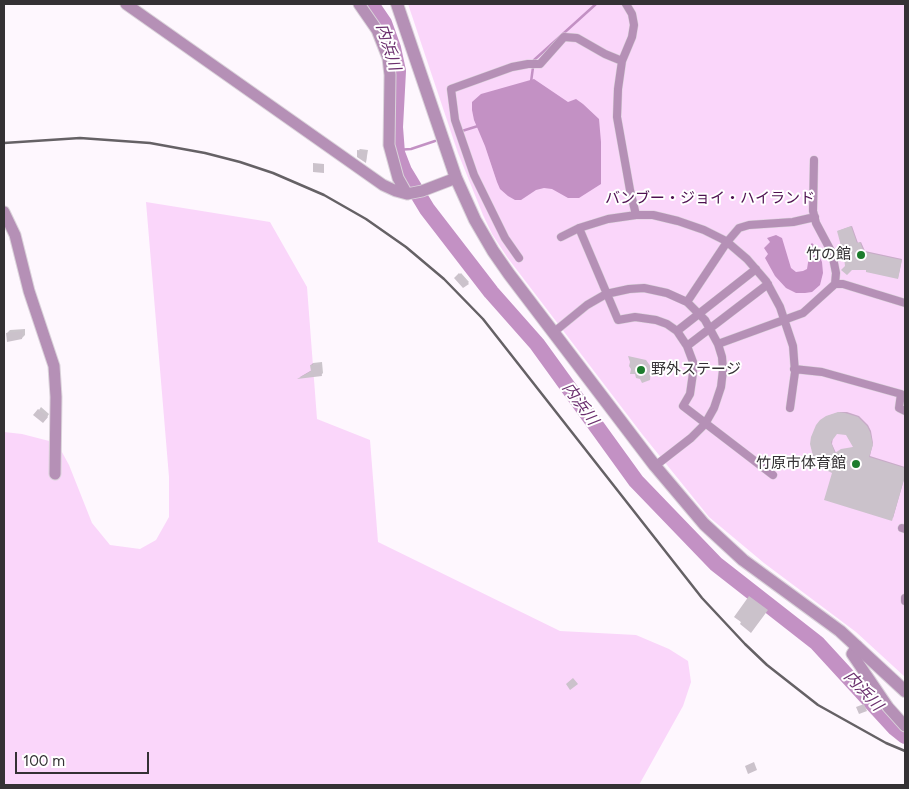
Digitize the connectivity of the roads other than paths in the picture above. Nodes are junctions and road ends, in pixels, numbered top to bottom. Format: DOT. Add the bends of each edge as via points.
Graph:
graph roads {
  1 [pos="126,4"];
  2 [pos="359,4"];
  3 [pos="397,4"];
  4 [pos="626,4"];
  5 [pos="622,61"];
  6 [pos="814,160"];
  7 [pos="456,178"];
  8 [pos="414,192"];
  9 [pos="4,212"];
  10 [pos="636,214"];
  11 [pos="815,218"];
  12 [pos="579,228"];
  13 [pos="561,237"];
  14 [pos="727,242"];
  15 [pos="519,258"];
  16 [pos="756,269"];
  17 [pos="768,284"];
  18 [pos="835,284"];
  19 [pos="606,294"];
  20 [pos="687,302"];
  21 [pos="905,303"];
  22 [pos="699,313"];
  23 [pos="785,319"];
  24 [pos="710,328"];
  25 [pos="677,331"];
  26 [pos="554,332"];
  27 [pos="718,344"];
  28 [pos="687,346"];
  29 [pos="794,369"];
  30 [pos="790,408"];
  31 [pos="905,411"];
  32 [pos="704,424"];
  33 [pos="655,466"];
  34 [pos="55,474"];
  35 [pos="772,476"];
  36 [pos="857,646"];
  37 [pos="905,690"];
  38 [pos="905,726"];
  1 -- 8 [label="street" via="383,185 396,191"];
  2 -- 8 [label="street" via="377,30 388,58 389,145 398,178"];
  3 -- 7 [label="street"];
  4 -- 5 [label="street" via="634,25"];
  5 -- 10 [label="street" via="617,117"];
  5 -- 15 [label="street" via="570,36 557,44 540,64 512,67 451,89 455,120 474,175 505,238"];
  6 -- 11 [label="street"];
  7 -- 8 [label="street"];
  7 -- 26 [label="street" via="493,251"];
  9 -- 34 [label="street" via="54,366"];
  10 -- 12 [label="street"];
  10 -- 14 [label="street" via="678,221"];
  11 -- 14 [label="street" via="742,226"];
  11 -- 18 [label="street" via="832,253"];
  12 -- 13 [label="street"];
  12 -- 19 [label="street"];
  14 -- 16 [label="street"];
  14 -- 20 [label="street"];
  16 -- 17 [label="street"];
  16 -- 22 [label="street"];
  17 -- 23 [label="street"];
  17 -- 24 [label="street"];
  18 -- 21 [label="street"];
  18 -- 23 [label="street" via="803,313"];
  19 -- 20 [label="street" via="644,288"];
  19 -- 25 [label="street" via="618,320 635,317 656,320"];
  19 -- 26 [label="street"];
  20 -- 22 [label="street"];
  22 -- 24 [label="street"];
  22 -- 25 [label="street"];
  23 -- 27 [label="street"];
  23 -- 29 [label="street" via="793,346"];
  24 -- 27 [label="street"];
  24 -- 28 [label="street"];
  25 -- 28 [label="street"];
  26 -- 33 [label="street"];
  27 -- 32 [label="street" via="723,370 721,387"];
  28 -- 32 [label="street" via="693,362 693,381 683,406"];
  29 -- 30 [label="street"];
  29 -- 31 [label="street" via="822,372 900,394 899,408"];
  32 -- 33 [label="street"];
  32 -- 35 [label="street"];
  33 -- 36 [label="street" via="704,524 743,560"];
  36 -- 37 [label="street"];
  36 -- 38 [label="street" via="852,654"];
}
